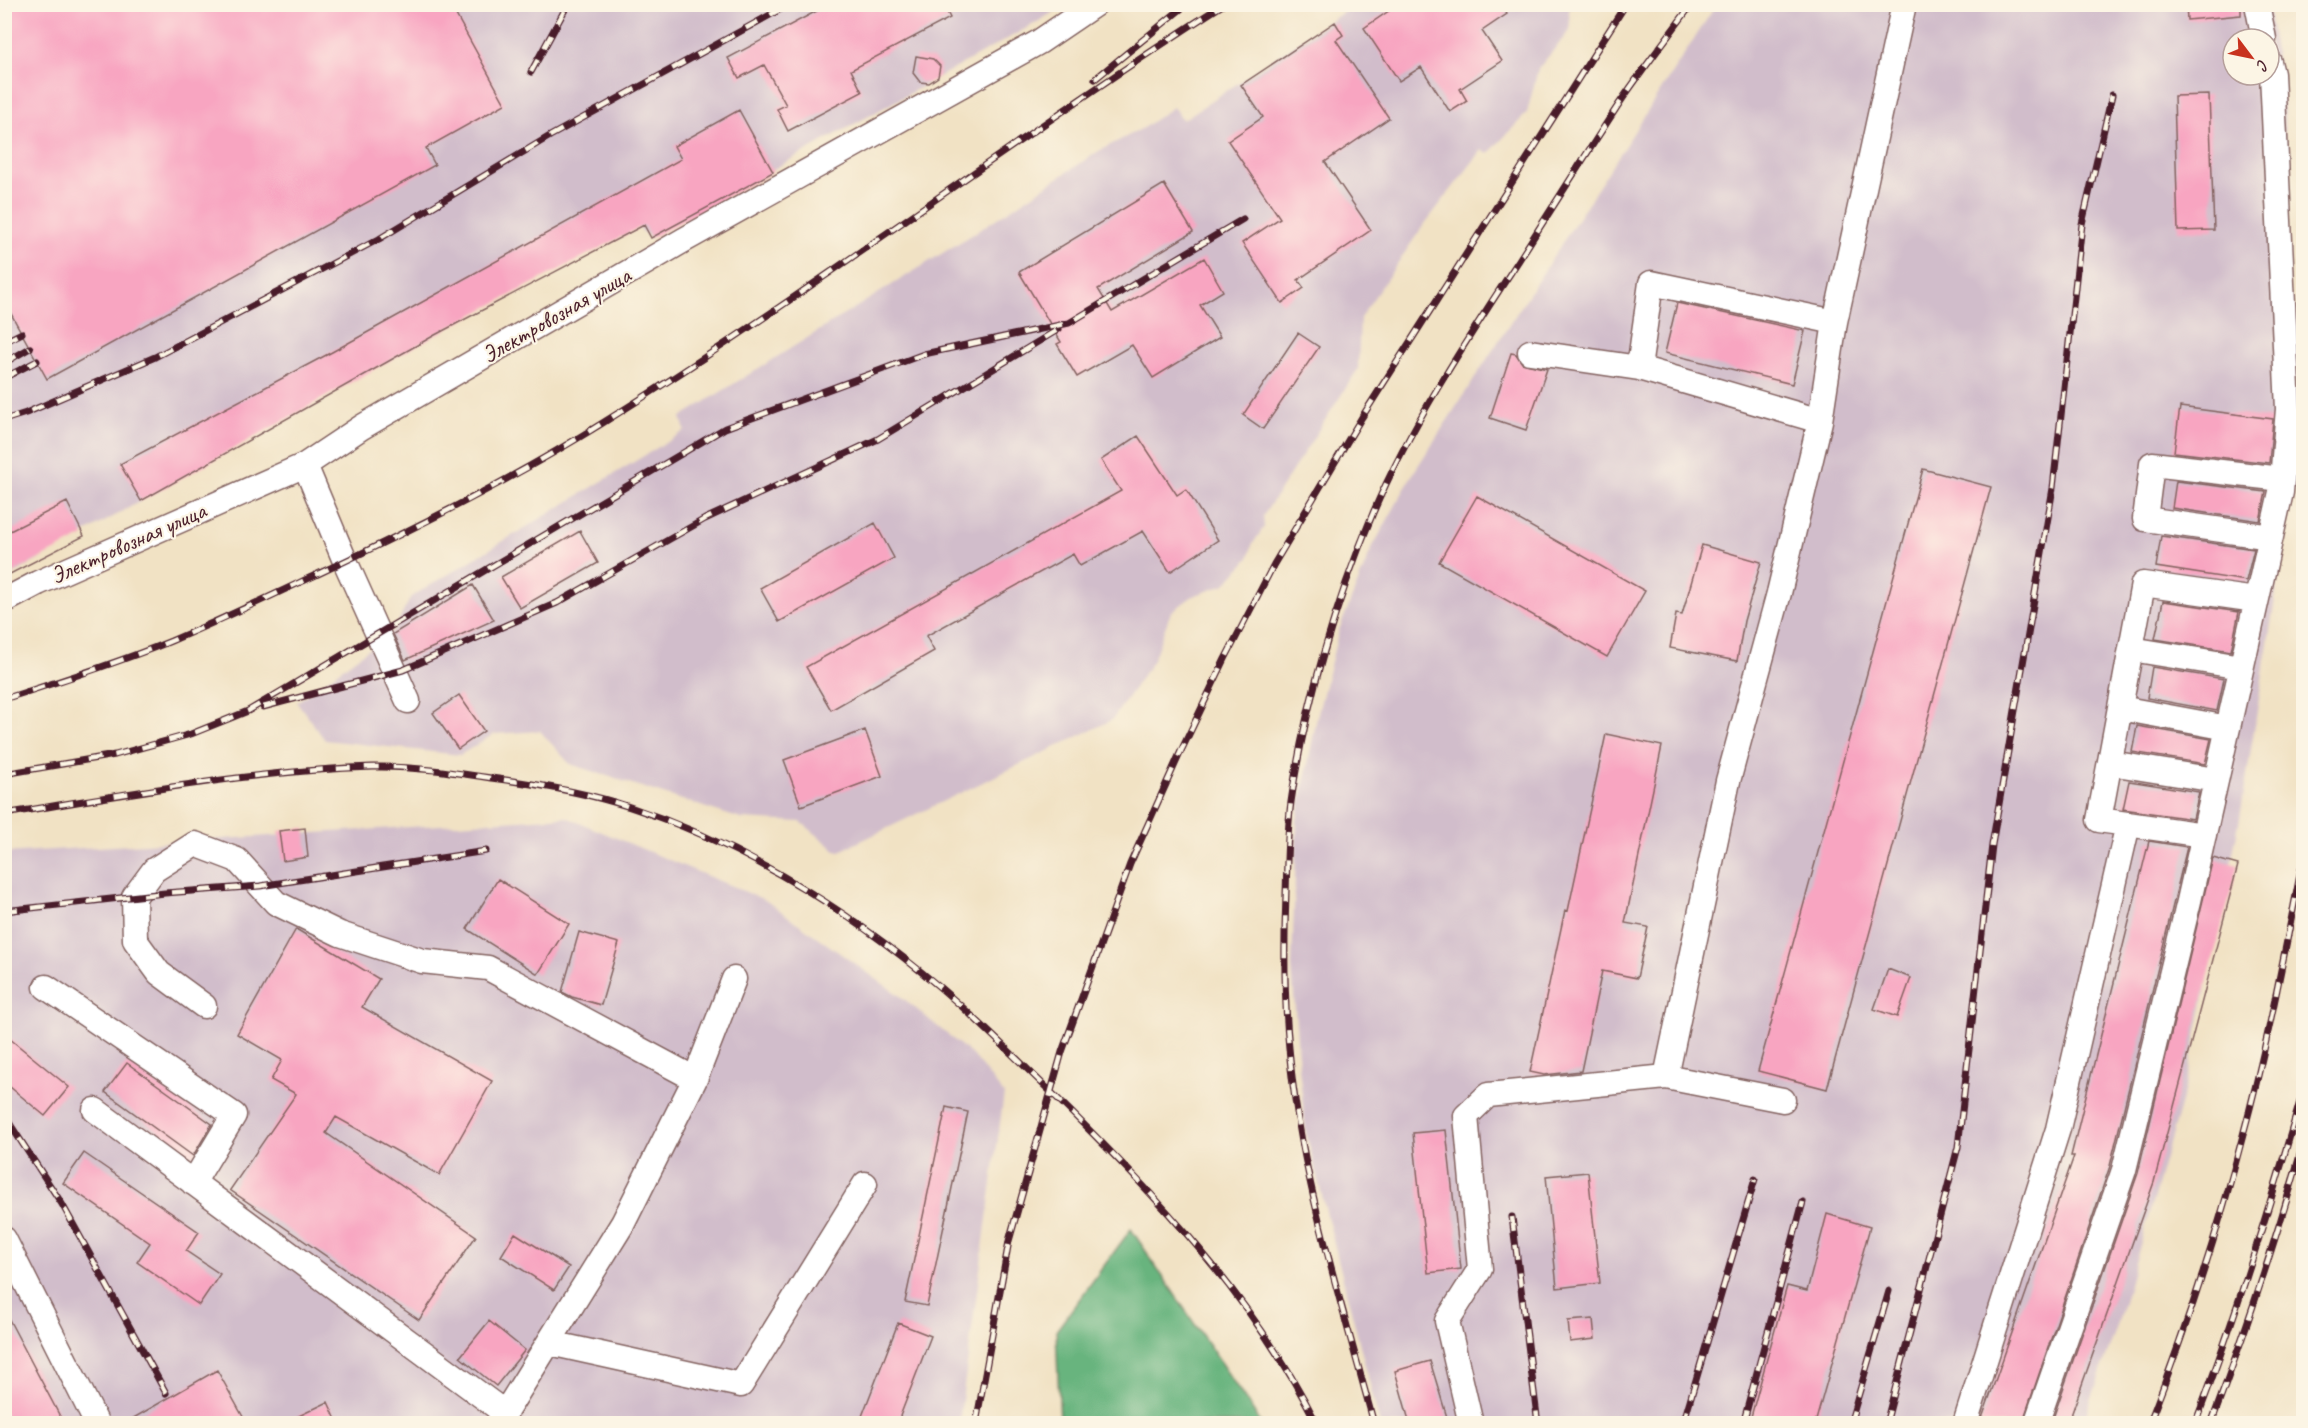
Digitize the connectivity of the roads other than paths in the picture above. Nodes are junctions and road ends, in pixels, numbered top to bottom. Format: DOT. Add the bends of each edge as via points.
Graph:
graph roads {
  1 [pos="1095,4"];
  2 [pos="1904,4"];
  3 [pos="2257,4"];
  4 [pos="2262,27"];
  5 [pos="2273,87"];
  6 [pos="1835,322"];
  7 [pos="1530,352"];
  8 [pos="1639,368"];
  9 [pos="1820,421"];
  10 [pos="305,465"];
  11 [pos="2282,479"];
  12 [pos="2271,537"];
  13 [pos="2256,600"];
  14 [pos="4,601"];
  15 [pos="2131,649"];
  16 [pos="2241,667"];
  17 [pos="408,701"];
  18 [pos="2120,708"];
  19 [pos="2228,728"];
  20 [pos="2110,763"];
  21 [pos="2216,780"];
  22 [pos="2128,824"];
  23 [pos="2204,835"];
  24 [pos="734,979"];
  25 [pos="46,987"];
  26 [pos="204,1006"];
  27 [pos="1666,1077"];
  28 [pos="696,1079"];
  29 [pos="1783,1100"];
  30 [pos="95,1110"];
  31 [pos="194,1183"];
  32 [pos="865,1184"];
  33 [pos="4,1239"];
  34 [pos="550,1343"];
  35 [pos="502,1418"];
  36 [pos="97,1424"];
  37 [pos="1471,1424"];
  38 [pos="1965,1424"];
  39 [pos="2036,1424"];
  1 -- 10 [label="street, Электровозная улица" via="1039,42 684,240 362,427"];
  2 -- 6 [label="street"];
  3 -- 4 [label="street"];
  5 -- 11 [label="street" via="2288,409"];
  6 -- 8 [label="street" via="1651,283"];
  6 -- 9 [label="street"];
  7 -- 8 [label="street"];
  8 -- 9 [label="street"];
  9 -- 27 [label="street" via="1728,781"];
  10 -- 14 [label="street, Электровозная улица"];
  10 -- 17 [label="street"];
  11 -- 12 [label="street"];
  11 -- 12 [label="street" via="2152,464 2145,519"];
  12 -- 13 [label="street"];
  13 -- 15 [label="street" via="2144,584"];
  13 -- 16 [label="street"];
  15 -- 16 [label="street"];
  15 -- 18 [label="street"];
  16 -- 19 [label="street"];
  18 -- 19 [label="street"];
  18 -- 20 [label="street"];
  19 -- 21 [label="street"];
  20 -- 21 [label="street"];
  20 -- 22 [label="street" via="2099,820"];
  21 -- 23 [label="street"];
  22 -- 23 [label="street"];
  22 -- 38 [label="street" via="2058,1129"];
  23 -- 39 [label="street" via="2124,1170"];
  24 -- 28 [label="street"];
  25 -- 31 [label="street" via="234,1115"];
  26 -- 28 [label="street" via="159,973 135,940 134,897 154,870 195,844 237,860 276,903 340,934 422,961 488,968"];
  27 -- 29 [label="street"];
  27 -- 37 [label="street" via="1488,1095 1466,1116 1480,1269 1447,1321"];
  28 -- 34 [label="street" via="623,1223"];
  30 -- 31 [label="street"];
  31 -- 35 [label="street"];
  32 -- 34 [label="street" via="741,1385"];
  33 -- 36 [label="street"];
  34 -- 35 [label="street"];
}
